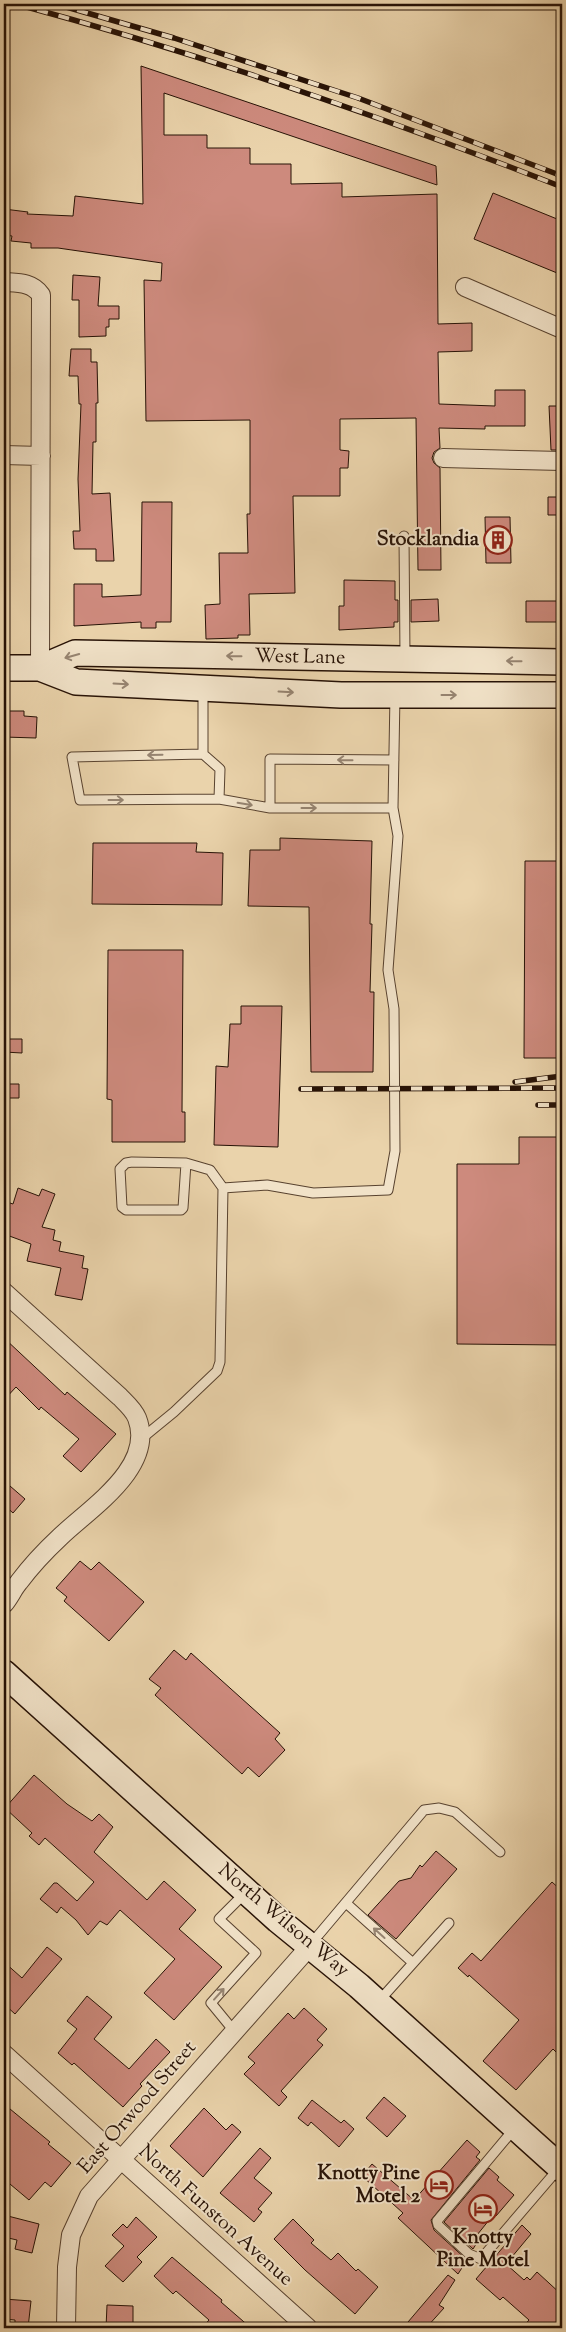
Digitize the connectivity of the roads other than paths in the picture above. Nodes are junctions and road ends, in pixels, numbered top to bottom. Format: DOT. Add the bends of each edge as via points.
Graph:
graph roads {
  1 [pos="4,282"];
  2 [pos="465,287"];
  3 [pos="562,329"];
  4 [pos="4,455"];
  5 [pos="41,456"];
  6 [pos="443,458"];
  7 [pos="562,461"];
  8 [pos="404,536"];
  9 [pos="359,659"];
  10 [pos="405,660"];
  11 [pos="562,662"];
  12 [pos="4,668"];
  13 [pos="40,668"];
  14 [pos="203,688"];
  15 [pos="335,694"];
  16 [pos="395,695"];
  17 [pos="562,695"];
  18 [pos="204,754"];
  19 [pos="394,760"];
  20 [pos="219,799"];
  21 [pos="270,808"];
  22 [pos="393,808"];
  23 [pos="186,1163"];
  24 [pos="223,1188"];
  25 [pos="4,1292"];
  26 [pos="141,1439"];
  27 [pos="4,1604"];
  28 [pos="4,1673"];
  29 [pos="500,1852"];
  30 [pos="246,1892"];
  31 [pos="346,1903"];
  32 [pos="449,1923"];
  33 [pos="310,1946"];
  34 [pos="413,1963"];
  35 [pos="377,2002"];
  36 [pos="234,2031"];
  37 [pos="4,2054"];
  38 [pos="515,2127"];
  39 [pos="120,2159"];
  40 [pos="561,2168"];
  41 [pos="66,2328"];
  42 [pos="308,2328"];
  1 -- 5 [label="street" via="28,284 41,295"];
  2 -- 3 [label="street"];
  4 -- 5 [label="street"];
  5 -- 13 [label="street"];
  6 -- 7 [label="street"];
  8 -- 10 [label="lane"];
  9 -- 10 [label="main road, West Lane"];
  9 -- 13 [label="main road, West Lane, one-way" via="75,653"];
  9 -- 14 [label="main road" via="318,672 223,674 208,679"];
  11 -- 10 [label="main road, West Lane, one-way"];
  10 -- 15 [label="main road" via="405,671 399,678 364,679"];
  12 -- 13 [label="main road, West Lane"];
  13 -- 14 [label="main road, West Lane, one-way" via="76,682"];
  14 -- 15 [label="main road, West Lane, one-way"];
  14 -- 18 [label="lane"];
  15 -- 16 [label="main road, West Lane"];
  16 -- 17 [label="main road, West Lane, one-way"];
  16 -- 19 [label="lane"];
  18 -- 20 [label="lane" via="220,769"];
  18 -- 20 [label="lane, one-way" via="72,757 80,800"];
  19 -- 21 [label="lane, one-way" via="270,759"];
  19 -- 22 [label="lane"];
  20 -- 21 [label="lane, one-way"];
  21 -- 22 [label="lane, one-way"];
  22 -- 24 [label="lane" via="398,836 388,970 394,1009 395,1151 388,1190 313,1193 267,1186"];
  23 -- 23 [label="lane" via="126,1163 120,1169 122,1207 126,1210 181,1210"];
  23 -- 24 [label="lane" via="210,1170"];
  24 -- 26 [label="lane" via="220,1362 210,1378"];
  25 -- 26 [label="street" via="120,1397 137,1416"];
  26 -- 27 [label="street" via="138,1455 128,1471 18,1582"];
  28 -- 30 [label="main road, North Wilson Way"];
  29 -- 31 [label="lane" via="455,1812 439,1808 424,1810"];
  30 -- 33 [label="main road, North Wilson Way"];
  36 -- 30 [label="lane, one-way" via="211,2003 256,1953 219,1919"];
  31 -- 33 [label="lane"];
  34 -- 31 [label="lane, one-way"];
  32 -- 34 [label="lane"];
  33 -- 35 [label="main road, North Wilson Way"];
  33 -- 36 [label="street, East Orwood Street"];
  34 -- 35 [label="lane"];
  35 -- 38 [label="main road, North Wilson Way"];
  36 -- 39 [label="street, East Orwood Street"];
  37 -- 39 [label="street, North Funston Avenue"];
  38 -- 40 [label="main road, North Wilson Way"];
  38 -- 40 [label="lane" via="438,2221 438,2225 469,2254 481,2259"];
  39 -- 41 [label="street, East Orwood Street" via="89,2196 71,2235"];
  39 -- 42 [label="street, North Funston Avenue"];
}
